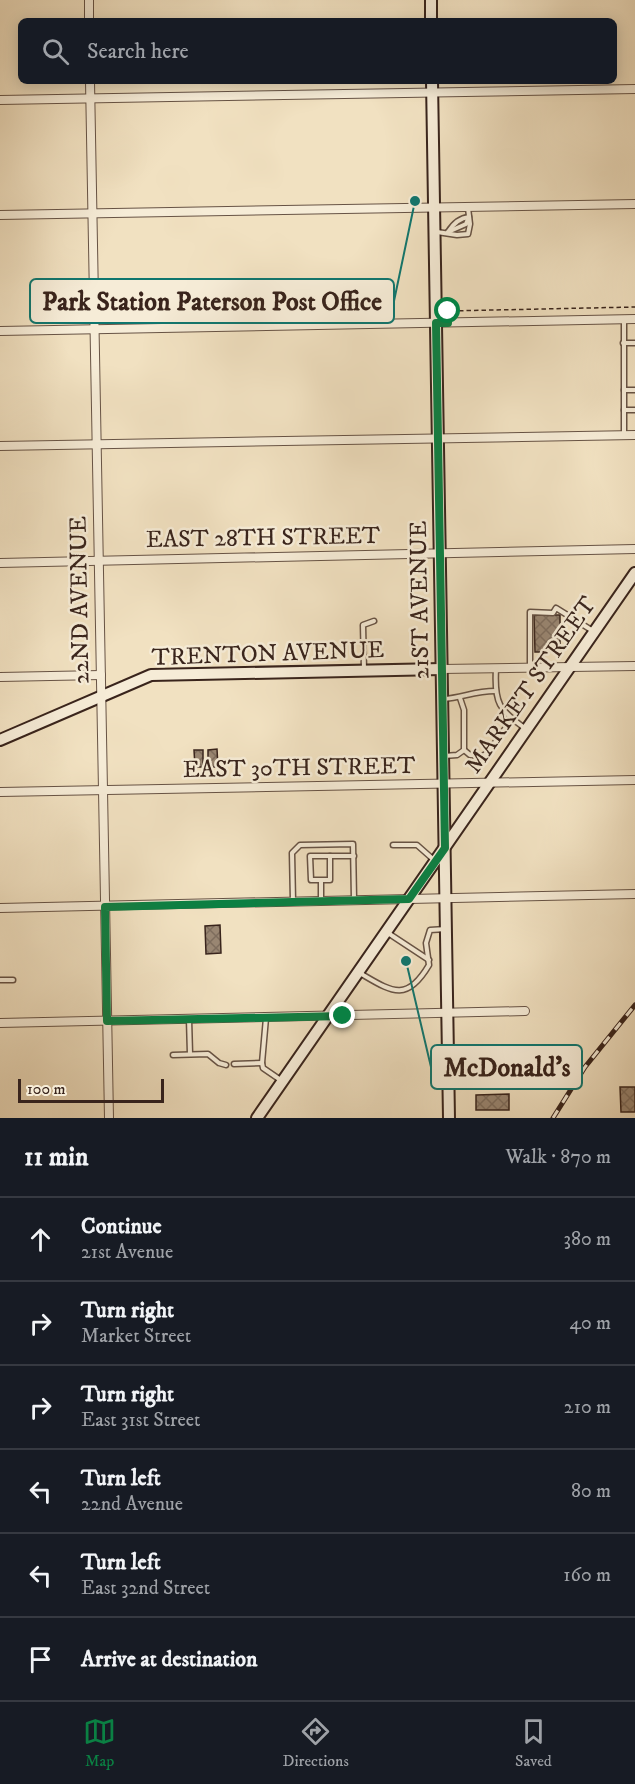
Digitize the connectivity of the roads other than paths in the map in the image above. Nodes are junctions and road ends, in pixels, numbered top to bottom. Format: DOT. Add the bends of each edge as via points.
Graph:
graph roads {
  1 [pos="89,0"];
  2 [pos="431,0"];
  3 [pos="89,18"];
  4 [pos="431,18"];
  5 [pos="90,84"];
  6 [pos="432,84"];
  7 [pos="635,89"];
  8 [pos="432,93"];
  9 [pos="91,99"];
  10 [pos="0,100"];
  11 [pos="635,204"];
  12 [pos="468,207"];
  13 [pos="434,208"];
  14 [pos="93,213"];
  15 [pos="0,215"];
  16 [pos="469,218"];
  17 [pos="435,232"];
  18 [pos="447,232"];
  19 [pos="624,319"];
  20 [pos="635,319"];
  21 [pos="436,323"];
  22 [pos="95,330"];
  23 [pos="0,331"];
  24 [pos="635,343"];
  25 [pos="623,344"];
  26 [pos="623,390"];
  27 [pos="635,390"];
  28 [pos="624,410"];
  29 [pos="635,410"];
  30 [pos="635,435"];
  31 [pos="624,436"];
  32 [pos="438,439"];
  33 [pos="97,444"];
  34 [pos="0,446"];
  35 [pos="635,549"];
  36 [pos="440,554"];
  37 [pos="99,561"];
  38 [pos="0,562"];
  39 [pos="635,573"];
  40 [pos="374,621"];
  41 [pos="594,631"];
  42 [pos="635,666"];
  43 [pos="569,667"];
  44 [pos="496,668"];
  45 [pos="530,668"];
  46 [pos="442,669"];
  47 [pos="364,671"];
  48 [pos="101,675"];
  49 [pos="0,677"];
  50 [pos="495,691"];
  51 [pos="101,696"];
  52 [pos="460,698"];
  53 [pos="442,699"];
  54 [pos="512,719"];
  55 [pos="526,729"];
  56 [pos="0,740"];
  57 [pos="464,750"];
  58 [pos="443,756"];
  59 [pos="635,780"];
  60 [pos="489,784"];
  61 [pos="444,785"];
  62 [pos="103,791"];
  63 [pos="0,792"];
  64 [pos="393,845"];
  65 [pos="445,848"];
  66 [pos="330,856"];
  67 [pos="354,856"];
  68 [pos="435,861"];
  69 [pos="321,880"];
  70 [pos="635,894"];
  71 [pos="446,898"];
  72 [pos="409,899"];
  73 [pos="321,900"];
  74 [pos="354,900"];
  75 [pos="293,901"];
  76 [pos="105,907"];
  77 [pos="0,908"];
  78 [pos="446,929"];
  79 [pos="386,931"];
  80 [pos="430,961"];
  81 [pos="358,971"];
  82 [pos="0,980"];
  83 [pos="13,980"];
  84 [pos="525,1011"];
  85 [pos="447,1013"];
  86 [pos="327,1016"];
  87 [pos="266,1017"];
  88 [pos="189,1019"];
  89 [pos="107,1021"];
  90 [pos="0,1023"];
  91 [pos="190,1054"];
  92 [pos="172,1055"];
  93 [pos="262,1063"];
  94 [pos="234,1064"];
  95 [pos="226,1065"];
  96 [pos="283,1081"];
  97 [pos="109,1118"];
  98 [pos="257,1118"];
  99 [pos="449,1118"];
  1 -- 3 [label="street"];
  2 -- 4 [label="street"];
  5 -- 9 [label="street, 22ND AVENUE"];
  6 -- 8 [label="street, 21ST AVENUE"];
  7 -- 8 [label="street"];
  8 -- 9 [label="street"];
  8 -- 13 [label="street, 21ST AVENUE"];
  9 -- 10 [label="street"];
  9 -- 14 [label="street, 22ND AVENUE"];
  11 -- 12 [label="street"];
  12 -- 13 [label="street"];
  12 -- 16 [label="lane"];
  13 -- 14 [label="street"];
  13 -- 17 [label="street, 21ST AVENUE"];
  14 -- 15 [label="street"];
  14 -- 22 [label="street, 22ND AVENUE"];
  16 -- 18 [label="lane" via="466,224"];
  16 -- 18 [label="lane" via="468,234"];
  17 -- 18 [label="lane"];
  17 -- 21 [label="street, 21ST AVENUE"];
  19 -- 20 [label="street"];
  19 -- 21 [label="street"];
  19 -- 25 [label="lane"];
  21 -- 22 [label="street"];
  21 -- 32 [label="street, 21ST AVENUE"];
  22 -- 23 [label="street"];
  22 -- 33 [label="street, 22ND AVENUE"];
  24 -- 25 [label="lane"];
  25 -- 26 [label="lane"];
  26 -- 27 [label="lane"];
  26 -- 28 [label="lane"];
  28 -- 29 [label="lane"];
  28 -- 31 [label="lane"];
  30 -- 31 [label="street"];
  31 -- 32 [label="street"];
  32 -- 33 [label="street"];
  32 -- 36 [label="street, 21ST AVENUE"];
  33 -- 34 [label="street"];
  33 -- 37 [label="street, 22ND AVENUE"];
  35 -- 36 [label="street, EAST 28TH STREET"];
  36 -- 37 [label="street, EAST 28TH STREET"];
  36 -- 46 [label="street, 21ST AVENUE"];
  37 -- 38 [label="street, EAST 28TH STREET"];
  37 -- 48 [label="street, 22ND AVENUE"];
  39 -- 41 [label="street, MARKET STREET"];
  40 -- 47 [label="lane" via="363,625"];
  41 -- 43 [label="street, MARKET STREET"];
  41 -- 45 [label="lane" via="556,608 553,613 530,612"];
  42 -- 43 [label="street"];
  43 -- 45 [label="street"];
  43 -- 55 [label="street, MARKET STREET"];
  44 -- 45 [label="street"];
  44 -- 46 [label="street"];
  44 -- 50 [label="lane"];
  46 -- 47 [label="street, TRENTON AVENUE"];
  46 -- 53 [label="street, 21ST AVENUE"];
  47 -- 51 [label="street, TRENTON AVENUE" via="151,675"];
  48 -- 49 [label="street"];
  48 -- 51 [label="street, 22ND AVENUE"];
  50 -- 52 [label="lane" via="478,691"];
  50 -- 54 [label="lane" via="502,710"];
  51 -- 56 [label="street, TRENTON AVENUE"];
  51 -- 62 [label="street, 22ND AVENUE"];
  52 -- 53 [label="lane"];
  52 -- 57 [label="lane" via="464,710"];
  53 -- 58 [label="street, 21ST AVENUE"];
  54 -- 55 [label="lane"];
  54 -- 57 [label="lane" via="483,756"];
  55 -- 60 [label="street, MARKET STREET"];
  57 -- 58 [label="lane"];
  58 -- 61 [label="street, 21ST AVENUE"];
  59 -- 60 [label="street, EAST 30TH STREET"];
  60 -- 61 [label="street, EAST 30TH STREET"];
  60 -- 65 [label="street, MARKET STREET"];
  61 -- 62 [label="street, EAST 30TH STREET"];
  61 -- 65 [label="street, 21ST AVENUE"];
  62 -- 63 [label="street, EAST 30TH STREET"];
  62 -- 76 [label="street, 22ND AVENUE"];
  64 -- 68 [label="lane" via="417,844"];
  65 -- 68 [label="street, MARKET STREET"];
  65 -- 71 [label="street, 21ST AVENUE"];
  66 -- 67 [label="lane"];
  66 -- 69 [label="lane" via="330,880"];
  66 -- 69 [label="lane" via="310,856 311,880"];
  67 -- 74 [label="lane"];
  67 -- 75 [label="lane" via="353,844 300,845 292,853"];
  68 -- 72 [label="street, MARKET STREET"];
  69 -- 73 [label="lane"];
  70 -- 71 [label="street"];
  71 -- 72 [label="street"];
  71 -- 78 [label="street, 21ST AVENUE"];
  72 -- 74 [label="street"];
  72 -- 79 [label="street, MARKET STREET"];
  73 -- 74 [label="street"];
  73 -- 75 [label="street"];
  75 -- 76 [label="street"];
  76 -- 77 [label="street"];
  76 -- 89 [label="street, 22ND AVENUE"];
  78 -- 80 [label="lane" via="430,930 426,937"];
  78 -- 85 [label="street, 21ST AVENUE"];
  79 -- 80 [label="lane"];
  79 -- 81 [label="street, MARKET STREET"];
  80 -- 81 [label="lane" via="408,990 389,990"];
  81 -- 86 [label="street, MARKET STREET"];
  82 -- 83 [label="lane"];
  84 -- 85 [label="street"];
  85 -- 86 [label="street"];
  85 -- 99 [label="street, 21ST AVENUE"];
  86 -- 87 [label="street"];
  86 -- 96 [label="street, MARKET STREET"];
  87 -- 88 [label="street"];
  87 -- 93 [label="lane"];
  88 -- 89 [label="street"];
  88 -- 91 [label="lane"];
  89 -- 90 [label="street"];
  89 -- 97 [label="street, 22ND AVENUE"];
  91 -- 92 [label="lane"];
  91 -- 95 [label="lane" via="208,1054"];
  93 -- 94 [label="lane"];
  93 -- 96 [label="lane" via="263,1068"];
  96 -- 98 [label="street, MARKET STREET"];
}
